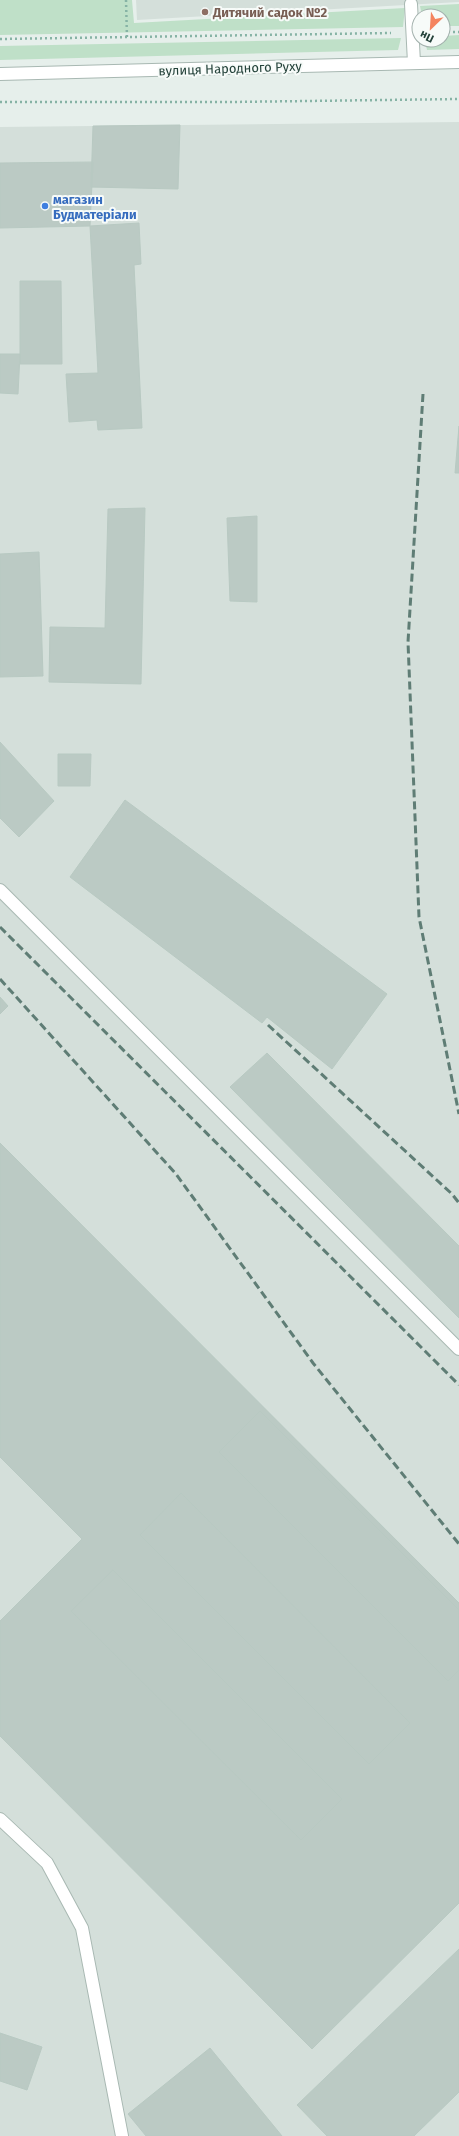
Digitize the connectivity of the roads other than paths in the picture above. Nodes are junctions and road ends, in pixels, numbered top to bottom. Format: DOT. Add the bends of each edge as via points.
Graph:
graph roads {
  1 [pos="411,4"];
  2 [pos="459,62"];
  3 [pos="414,63"];
  4 [pos="0,74"];
  5 [pos="0,890"];
  6 [pos="459,1350"];
  7 [pos="0,1819"];
  8 [pos="122,2136"];
  1 -- 3 [label="street"];
  2 -- 3 [label="street, вулиця Народного Руху"];
  3 -- 4 [label="street, вулиця Народного Руху"];
  5 -- 6 [label="street"];
  7 -- 8 [label="street" via="47,1863 82,1928"];
}
